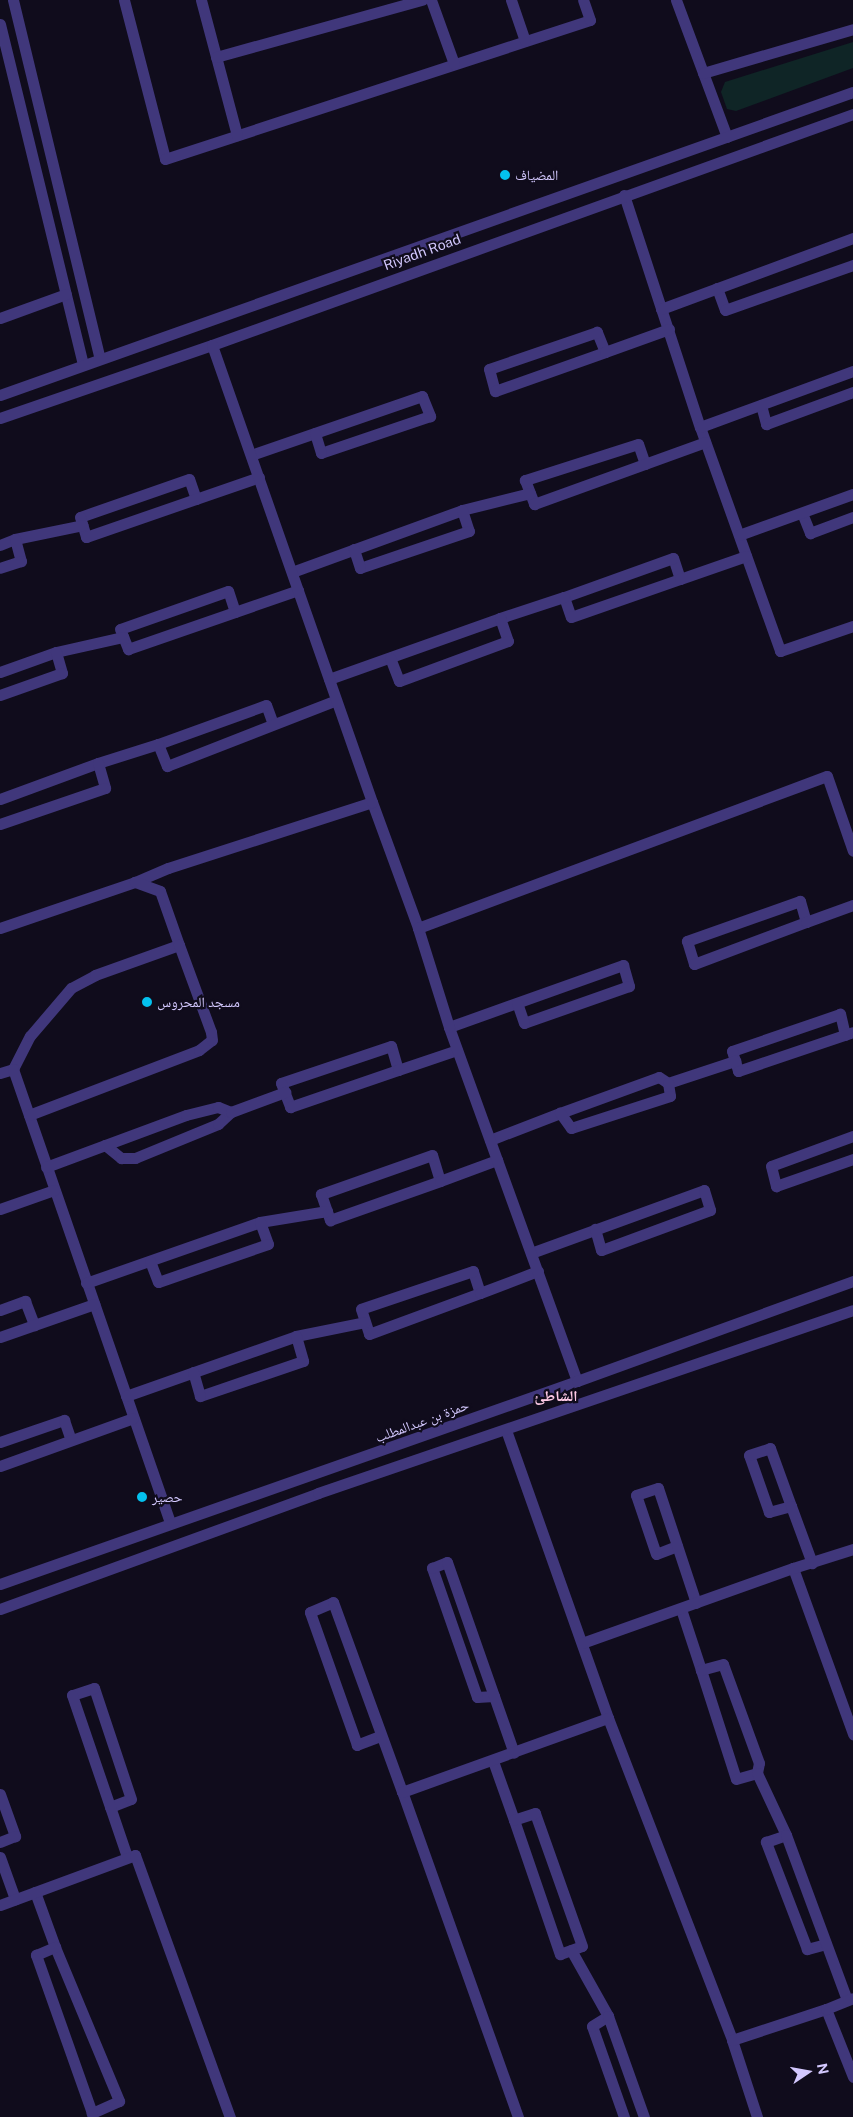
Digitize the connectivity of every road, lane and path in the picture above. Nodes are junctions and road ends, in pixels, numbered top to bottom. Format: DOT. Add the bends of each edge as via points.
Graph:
graph roads {
  1 [pos="13,0"];
  2 [pos="124,0"];
  3 [pos="201,0"];
  4 [pos="422,0"];
  5 [pos="431,0"];
  6 [pos="511,0"];
  7 [pos="583,0"];
  8 [pos="676,0"];
  9 [pos="0,24"];
  10 [pos="853,29"];
  11 [pos="526,41"];
  12 [pos="216,57"];
  13 [pos="454,64"];
  14 [pos="703,73"];
  15 [pos="853,92"];
  16 [pos="853,114"];
  17 [pos="237,136"];
  18 [pos="727,137"];
  19 [pos="624,195"];
  20 [pos="853,238"];
  21 [pos="853,266"];
  22 [pos="717,288"];
  23 [pos="66,294"];
  24 [pos="661,309"];
  25 [pos="0,318"];
  26 [pos="668,329"];
  27 [pos="212,345"];
  28 [pos="604,352"];
  29 [pos="100,359"];
  30 [pos="83,366"];
  31 [pos="853,371"];
  32 [pos="853,392"];
  33 [pos="0,395"];
  34 [pos="761,405"];
  35 [pos="0,418"];
  36 [pos="700,427"];
  37 [pos="315,433"];
  38 [pos="705,442"];
  39 [pos="251,455"];
  40 [pos="645,464"];
  41 [pos="259,477"];
  42 [pos="530,493"];
  43 [pos="853,494"];
  44 [pos="196,499"];
  45 [pos="462,510"];
  46 [pos="802,512"];
  47 [pos="853,517"];
  48 [pos="83,526"];
  49 [pos="739,535"];
  50 [pos="15,539"];
  51 [pos="0,545"];
  52 [pos="354,549"];
  53 [pos="746,556"];
  54 [pos="0,568"];
  55 [pos="292,572"];
  56 [pos="680,579"];
  57 [pos="298,590"];
  58 [pos="564,597"];
  59 [pos="235,612"];
  60 [pos="500,618"];
  61 [pos="853,626"];
  62 [pos="123,637"];
  63 [pos="56,652"];
  64 [pos="390,658"];
  65 [pos="0,672"];
  66 [pos="329,679"];
  67 [pos="0,695"];
  68 [pos="336,700"];
  69 [pos="273,724"];
  70 [pos="158,744"];
  71 [pos="98,763"];
  72 [pos="0,799"];
  73 [pos="372,802"];
  74 [pos="0,824"];
  75 [pos="853,851"];
  76 [pos="168,868"];
  77 [pos="135,882"];
  78 [pos="160,891"];
  79 [pos="853,905"];
  80 [pos="806,922"];
  81 [pos="0,928"];
  82 [pos="418,928"];
  83 [pos="179,945"];
  84 [pos="517,1003"];
  85 [pos="449,1027"];
  86 [pos="849,1033"];
  87 [pos="457,1050"];
  88 [pos="735,1061"];
  89 [pos="13,1069"];
  90 [pos="398,1070"];
  91 [pos="0,1073"];
  92 [pos="668,1083"];
  93 [pos="285,1092"];
  94 [pos="231,1112"];
  95 [pos="560,1113"];
  96 [pos="28,1115"];
  97 [pos="853,1136"];
  98 [pos="490,1140"];
  99 [pos="105,1145"];
  100 [pos="853,1159"];
  101 [pos="497,1160"];
  102 [pos="46,1167"];
  103 [pos="440,1181"];
  104 [pos="54,1190"];
  105 [pos="0,1209"];
  106 [pos="327,1211"];
  107 [pos="260,1222"];
  108 [pos="595,1229"];
  109 [pos="531,1252"];
  110 [pos="150,1261"];
  111 [pos="538,1271"];
  112 [pos="853,1281"];
  113 [pos="86,1283"];
  114 [pos="480,1293"];
  115 [pos="94,1304"];
  116 [pos="0,1310"];
  117 [pos="853,1310"];
  118 [pos="366,1322"];
  119 [pos="34,1325"];
  120 [pos="296,1336"];
  121 [pos="0,1337"];
  122 [pos="193,1372"];
  123 [pos="577,1381"];
  124 [pos="126,1396"];
  125 [pos="133,1418"];
  126 [pos="506,1430"];
  127 [pos="72,1440"];
  128 [pos="0,1442"];
  129 [pos="362,1458"];
  130 [pos="0,1466"];
  131 [pos="318,1472"];
  132 [pos="362,1477"];
  133 [pos="318,1492"];
  134 [pos="791,1506"];
  135 [pos="170,1523"];
  136 [pos="677,1546"];
  137 [pos="853,1549"];
  138 [pos="812,1563"];
  139 [pos="793,1568"];
  140 [pos="0,1584"];
  141 [pos="696,1604"];
  142 [pos="0,1608"];
  143 [pos="681,1609"];
  144 [pos="582,1643"];
  145 [pos="701,1670"];
  146 [pos="494,1696"];
  147 [pos="608,1718"];
  148 [pos="853,1734"];
  149 [pos="380,1736"];
  150 [pos="514,1753"];
  151 [pos="493,1761"];
  152 [pos="757,1774"];
  153 [pos="402,1792"];
  154 [pos="0,1794"];
  155 [pos="110,1807"];
  156 [pos="514,1820"];
  157 [pos="786,1835"];
  158 [pos="0,1842"];
  159 [pos="0,1857"];
  160 [pos="128,1857"];
  161 [pos="35,1892"];
  162 [pos="15,1899"];
  163 [pos="0,1905"];
  164 [pos="826,1944"];
  165 [pos="55,1947"];
  166 [pos="571,1950"];
  167 [pos="850,1999"];
  168 [pos="826,2009"];
  169 [pos="608,2016"];
  170 [pos="732,2040"];
  171 [pos="852,2070"];
  172 [pos="110,2111"];
  173 [pos="230,2117"];
  174 [pos="518,2117"];
  175 [pos="624,2117"];
  176 [pos="644,2117"];
  177 [pos="757,2117"];
  1 -- 29 [label="street"];
  2 -- 17 [label="street" via="165,159"];
  3 -- 12 [label="street"];
  4 -- 12 [label="street"];
  5 -- 13 [label="street"];
  6 -- 11 [label="street"];
  7 -- 11 [label="street" via="590,20"];
  8 -- 14 [label="street"];
  9 -- 23 [label="street"];
  10 -- 14 [label="street"];
  11 -- 13 [label="street"];
  12 -- 17 [label="street"];
  13 -- 17 [label="street"];
  14 -- 18 [label="street"];
  15 -- 18 [label="street"];
  16 -- 19 [label="street, Riyadh Road"];
  18 -- 29 [label="street"];
  19 -- 24 [label="street"];
  19 -- 27 [label="street, Riyadh Road"];
  20 -- 22 [label="street"];
  21 -- 22 [label="street" via="725,310"];
  22 -- 24 [label="street"];
  23 -- 25 [label="street"];
  23 -- 30 [label="street"];
  24 -- 26 [label="street"];
  26 -- 28 [label="street"];
  26 -- 36 [label="street"];
  27 -- 35 [label="street, Riyadh Road"];
  27 -- 39 [label="street"];
  28 -- 28 [label="street" via="495,391 489,368 597,332"];
  29 -- 30 [label="street"];
  30 -- 33 [label="street"];
  31 -- 34 [label="street"];
  32 -- 34 [label="street" via="766,424"];
  34 -- 36 [label="street"];
  36 -- 38 [label="street"];
  37 -- 37 [label="street" via="422,396 430,416 321,453"];
  37 -- 39 [label="street"];
  38 -- 40 [label="street"];
  38 -- 49 [label="street"];
  39 -- 41 [label="street"];
  40 -- 42 [label="street" via="534,504"];
  40 -- 42 [label="street" via="638,444 525,480"];
  41 -- 44 [label="street"];
  41 -- 55 [label="street"];
  42 -- 45 [label="street"];
  43 -- 46 [label="street"];
  44 -- 48 [label="street" via="86,537"];
  44 -- 48 [label="street" via="189,479 80,516"];
  45 -- 52 [label="street"];
  45 -- 52 [label="street" via="469,531 360,568"];
  46 -- 47 [label="street" via="810,533"];
  46 -- 49 [label="street"];
  48 -- 50 [label="street"];
  49 -- 53 [label="street"];
  50 -- 51 [label="street"];
  50 -- 54 [label="street" via="21,561"];
  52 -- 55 [label="street"];
  53 -- 56 [label="street"];
  53 -- 61 [label="street" via="780,651"];
  55 -- 57 [label="street"];
  56 -- 58 [label="street" via="571,617"];
  56 -- 58 [label="street" via="673,558"];
  57 -- 59 [label="street"];
  57 -- 66 [label="street"];
  58 -- 60 [label="street"];
  59 -- 62 [label="street" via="128,649"];
  59 -- 62 [label="street" via="228,591 120,629"];
  60 -- 64 [label="street"];
  60 -- 64 [label="street" via="508,641 408,678 398,681"];
  62 -- 63 [label="street"];
  63 -- 65 [label="street"];
  63 -- 67 [label="street" via="62,673"];
  64 -- 66 [label="street"];
  66 -- 68 [label="street"];
  68 -- 69 [label="street"];
  68 -- 73 [label="street"];
  69 -- 70 [label="street" via="266,705"];
  69 -- 70 [label="street" via="167,766"];
  70 -- 71 [label="street"];
  71 -- 72 [label="street"];
  71 -- 74 [label="street" via="105,788"];
  73 -- 76 [label="street"];
  73 -- 82 [label="street"];
  75 -- 82 [label="street" via="827,776"];
  76 -- 77 [label="street"];
  76 -- 78 [label="street"];
  77 -- 78 [label="street"];
  77 -- 81 [label="street"];
  78 -- 83 [label="street"];
  79 -- 80 [label="street"];
  80 -- 80 [label="street" via="694,964 687,941 800,901"];
  82 -- 85 [label="street"];
  83 -- 89 [label="street" via="95,975 71,988 30,1036"];
  83 -- 96 [label="street" via="212,1040 199,1050"];
  84 -- 84 [label="street" via="623,965 629,986 524,1024"];
  84 -- 85 [label="street"];
  85 -- 87 [label="street"];
  86 -- 88 [label="street" via="738,1071"];
  86 -- 88 [label="street" via="840,1014 732,1051"];
  87 -- 90 [label="street"];
  87 -- 98 [label="street"];
  88 -- 92 [label="street"];
  89 -- 91 [label="street"];
  89 -- 96 [label="street"];
  90 -- 93 [label="street" via="290,1107"];
  90 -- 93 [label="street" via="391,1046 281,1083"];
  92 -- 95 [label="street" via="659,1077"];
  92 -- 95 [label="street" via="670,1096 571,1128"];
  93 -- 94 [label="street"];
  94 -- 99 [label="street" via="218,1108 186,1115"];
  94 -- 99 [label="street" via="218,1124 135,1158 120,1158"];
  95 -- 98 [label="street"];
  96 -- 102 [label="street"];
  97 -- 100 [label="street" via="771,1166 776,1186"];
  98 -- 101 [label="street"];
  99 -- 102 [label="street"];
  101 -- 103 [label="street"];
  101 -- 109 [label="street"];
  102 -- 104 [label="street"];
  103 -- 106 [label="street" via="330,1220"];
  103 -- 106 [label="street" via="432,1155 320,1194"];
  104 -- 105 [label="street"];
  104 -- 113 [label="street"];
  106 -- 107 [label="street"];
  107 -- 110 [label="street"];
  107 -- 110 [label="street" via="268,1244 258,1248 158,1282"];
  108 -- 108 [label="street" via="704,1190 710,1210 601,1250"];
  108 -- 109 [label="street"];
  109 -- 111 [label="street"];
  110 -- 113 [label="street"];
  111 -- 114 [label="street"];
  111 -- 123 [label="street"];
  112 -- 123 [label="street, حمزة بن عبدالمطلب"];
  113 -- 115 [label="street"];
  114 -- 118 [label="street" via="369,1334"];
  114 -- 118 [label="street" via="473,1271 361,1309"];
  115 -- 119 [label="street"];
  115 -- 124 [label="street"];
  116 -- 119 [label="street" via="25,1301"];
  117 -- 126 [label="street"];
  118 -- 120 [label="street"];
  119 -- 121 [label="street"];
  120 -- 122 [label="street"];
  120 -- 122 [label="street" via="303,1361 200,1396"];
  122 -- 124 [label="street"];
  123 -- 129 [label="street, حمزة بن عبدالمطلب"];
  124 -- 125 [label="street"];
  125 -- 127 [label="street"];
  125 -- 135 [label="street"];
  126 -- 132 [label="street"];
  126 -- 144 [label="street"];
  127 -- 128 [label="street" via="64,1420"];
  127 -- 130 [label="street"];
  129 -- 131 [label="street, حمزة بن عبدالمطلب"];
  129 -- 132 [label="street"];
  131 -- 133 [label="street"];
  131 -- 135 [label="street, حمزة بن عبدالمطلب"];
  132 -- 133 [label="street"];
  133 -- 142 [label="street"];
  134 -- 134 [label="street" via="770,1448 749,1455 769,1512"];
  134 -- 138 [label="street"];
  135 -- 140 [label="street, حمزة بن عبدالمطلب"];
  136 -- 136 [label="street" via="658,1488 636,1495 656,1554"];
  136 -- 141 [label="street"];
  137 -- 138 [label="street"];
  138 -- 139 [label="street"];
  139 -- 141 [label="street"];
  139 -- 148 [label="street"];
  141 -- 143 [label="street"];
  143 -- 144 [label="street"];
  143 -- 145 [label="street"];
  144 -- 147 [label="street"];
  145 -- 152 [label="street" via="736,1779"];
  145 -- 152 [label="street" via="723,1664 758,1763"];
  146 -- 146 [label="street" via="447,1562 432,1568 477,1697"];
  146 -- 150 [label="street"];
  147 -- 150 [label="street"];
  147 -- 170 [label="street"];
  149 -- 149 [label="street" via="333,1602 310,1612 358,1746"];
  149 -- 153 [label="street"];
  150 -- 151 [label="street"];
  151 -- 153 [label="street"];
  151 -- 156 [label="street"];
  152 -- 157 [label="street"];
  153 -- 174 [label="street"];
  154 -- 158 [label="street" via="15,1836"];
  155 -- 155 [label="street" via="72,1696 94,1688 131,1799"];
  155 -- 160 [label="street"];
  156 -- 166 [label="street" via="560,1954"];
  156 -- 166 [label="street" via="535,1813 582,1946"];
  157 -- 164 [label="street"];
  157 -- 164 [label="street" via="766,1842 808,1949"];
  159 -- 162 [label="street"];
  160 -- 161 [label="street"];
  160 -- 173 [label="street" via="135,1855"];
  161 -- 162 [label="street"];
  161 -- 165 [label="street"];
  162 -- 163 [label="street"];
  164 -- 167 [label="street"];
  165 -- 172 [label="street" via="119,2101"];
  165 -- 172 [label="street" via="36,1955 92,2113"];
  166 -- 169 [label="street"];
  167 -- 168 [label="street"];
  168 -- 170 [label="street"];
  168 -- 171 [label="street"];
  169 -- 175 [label="street" via="592,2026"];
  169 -- 176 [label="street"];
  170 -- 177 [label="street"];
}
